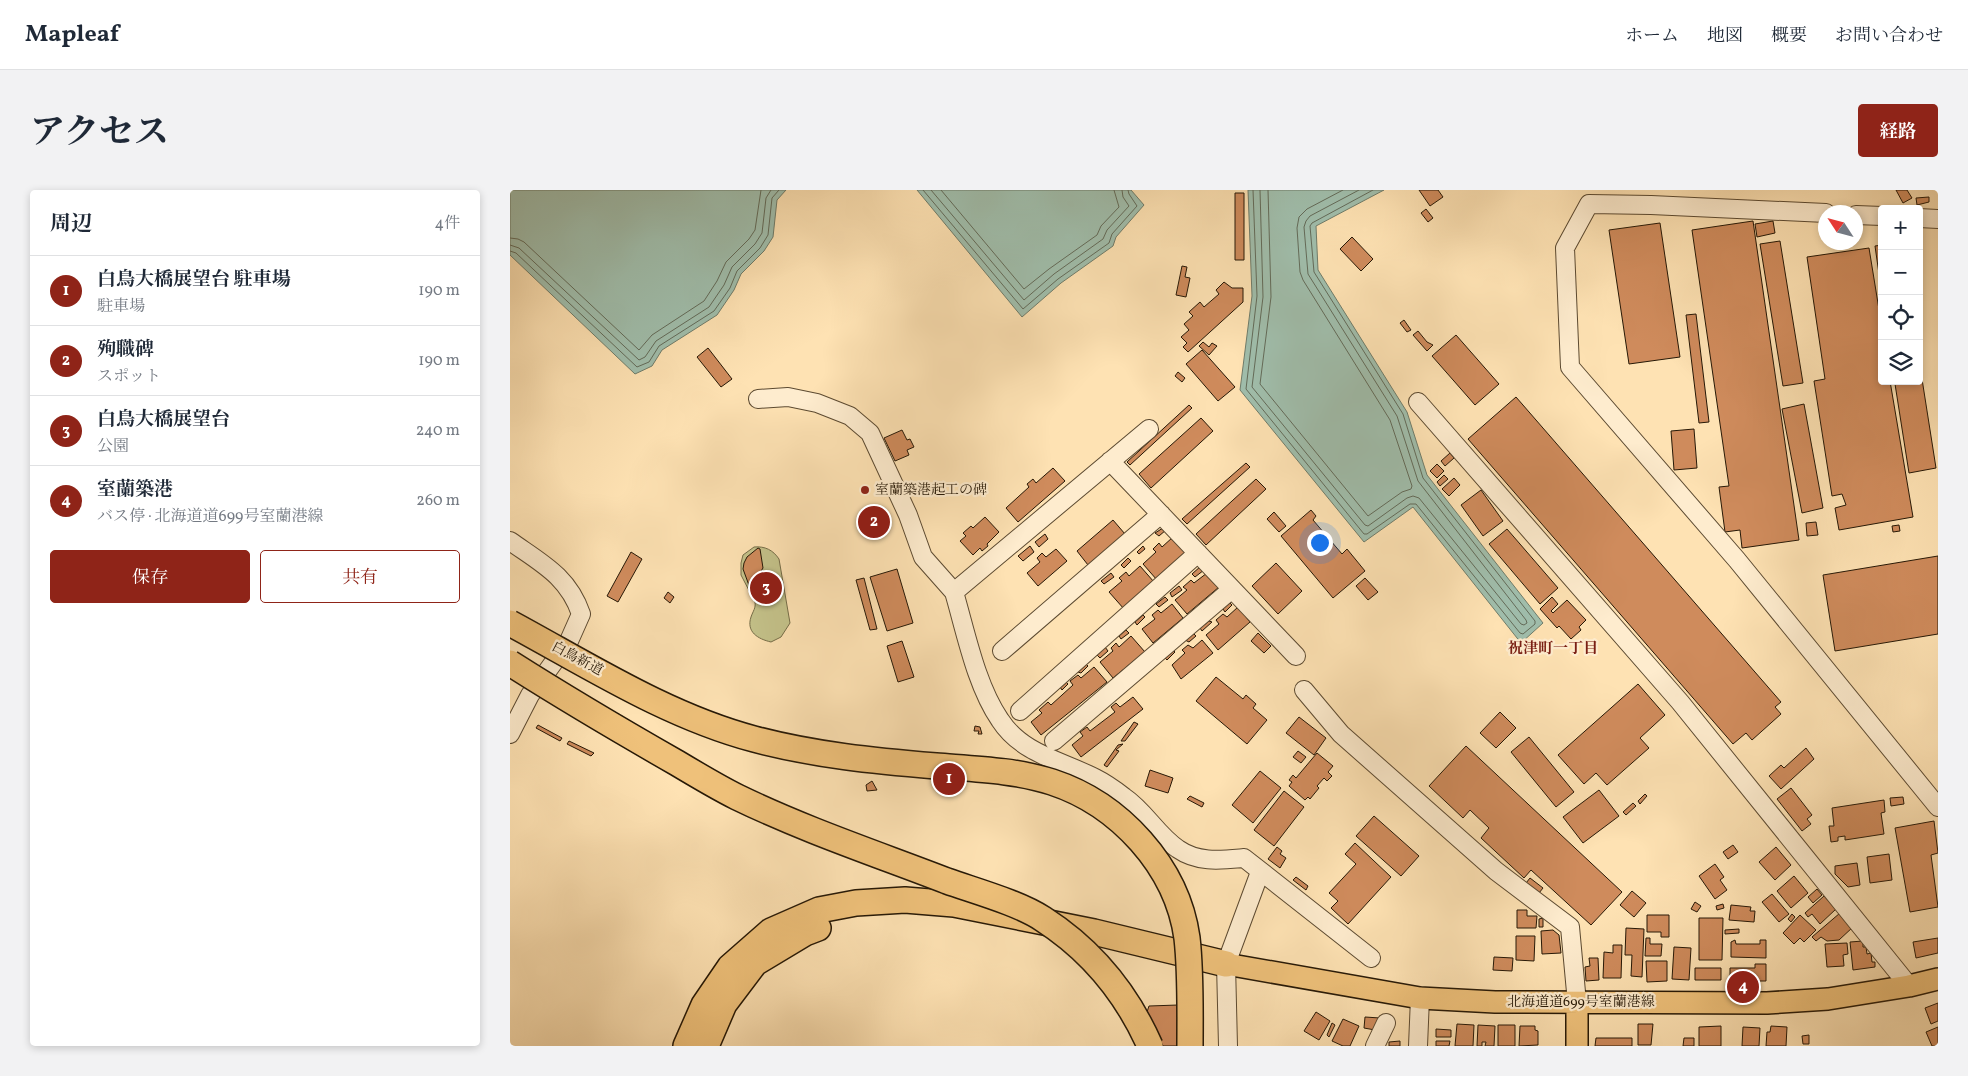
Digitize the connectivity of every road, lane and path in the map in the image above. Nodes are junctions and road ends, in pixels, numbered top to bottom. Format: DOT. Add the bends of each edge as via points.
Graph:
graph roads {
  1 [pos="1818,214"];
  2 [pos="1863,215"];
  3 [pos="1878,216"];
  4 [pos="1923,218"];
  5 [pos="1938,219"];
  6 [pos="758,399"];
  7 [pos="1418,402"];
  8 [pos="1149,429"];
  9 [pos="1110,461"];
  10 [pos="1161,514"];
  11 [pos="510,540"];
  12 [pos="1198,553"];
  13 [pos="1232,589"];
  14 [pos="954,592"];
  15 [pos="510,623"];
  16 [pos="1002,650"];
  17 [pos="1296,656"];
  18 [pos="510,663"];
  19 [pos="1304,690"];
  20 [pos="1020,711"];
  21 [pos="510,734"];
  22 [pos="1054,741"];
  23 [pos="1938,807"];
  24 [pos="1260,872"];
  25 [pos="1371,958"];
  26 [pos="1226,964"];
  27 [pos="1938,979"];
  28 [pos="1909,986"];
  29 [pos="1420,998"];
  30 [pos="1577,1003"];
  31 [pos="1386,1023"];
  32 [pos="686,1046"];
  33 [pos="706,1046"];
  34 [pos="1150,1046"];
  35 [pos="1190,1046"];
  36 [pos="1228,1046"];
  37 [pos="1375,1046"];
  38 [pos="1418,1046"];
  39 [pos="1577,1046"];
  1 -- 23 [label="street" via="1589,204 1565,248 1570,367 1737,560"];
  2 -- 3 [label="street"];
  4 -- 5 [label="street"];
  6 -- 14 [label="street" via="788,397 817,403 850,416 870,433 908,515 923,557"];
  7 -- 28 [label="street" via="1680,702"];
  8 -- 9 [label="street"];
  9 -- 10 [label="street"];
  9 -- 14 [label="street"];
  10 -- 12 [label="street"];
  10 -- 16 [label="street"];
  11 -- 21 [label="street" via="560,578 575,598 581,614 569,640 530,695"];
  12 -- 13 [label="street"];
  12 -- 20 [label="street"];
  13 -- 17 [label="street"];
  13 -- 22 [label="street"];
  14 -- 24 [label="street" via="985,695 1009,742 1095,779 1125,797 1178,849 1202,860 1244,858"];
  15 -- 35 [label="highway, 白鳥新道, bridge" via="644,696 698,720 752,738 833,755 1011,773 1051,782 1101,805 1134,834 1164,872 1178,905 1187,937"];
  18 -- 34 [label="highway, bridge" via="736,797 814,832 1041,918 1064,934 1110,980 1127,1001"];
  19 -- 30 [label="street" via="1340,734 1496,871 1570,927"];
  24 -- 25 [label="street"];
  24 -- 26 [label="street"];
  26 -- 29 [label="main road, 北海道道699号室蘭港線"];
  26 -- 32 [label="highway" via="1094,932 954,904 905,900 856,903 819,910 771,931 730,967 704,1005"];
  26 -- 33 [label="highway" via="942,920 878,915 805,933 755,963 724,1004"];
  26 -- 36 [label="street"];
  27 -- 28 [label="main road, 北海道道699号室蘭港線"];
  28 -- 30 [label="main road, 北海道道699号室蘭港線" via="1828,999"];
  29 -- 30 [label="main road, 北海道道699号室蘭港線"];
  29 -- 38 [label="street"];
  30 -- 39 [label="main road"];
  31 -- 37 [label="street"];
}
